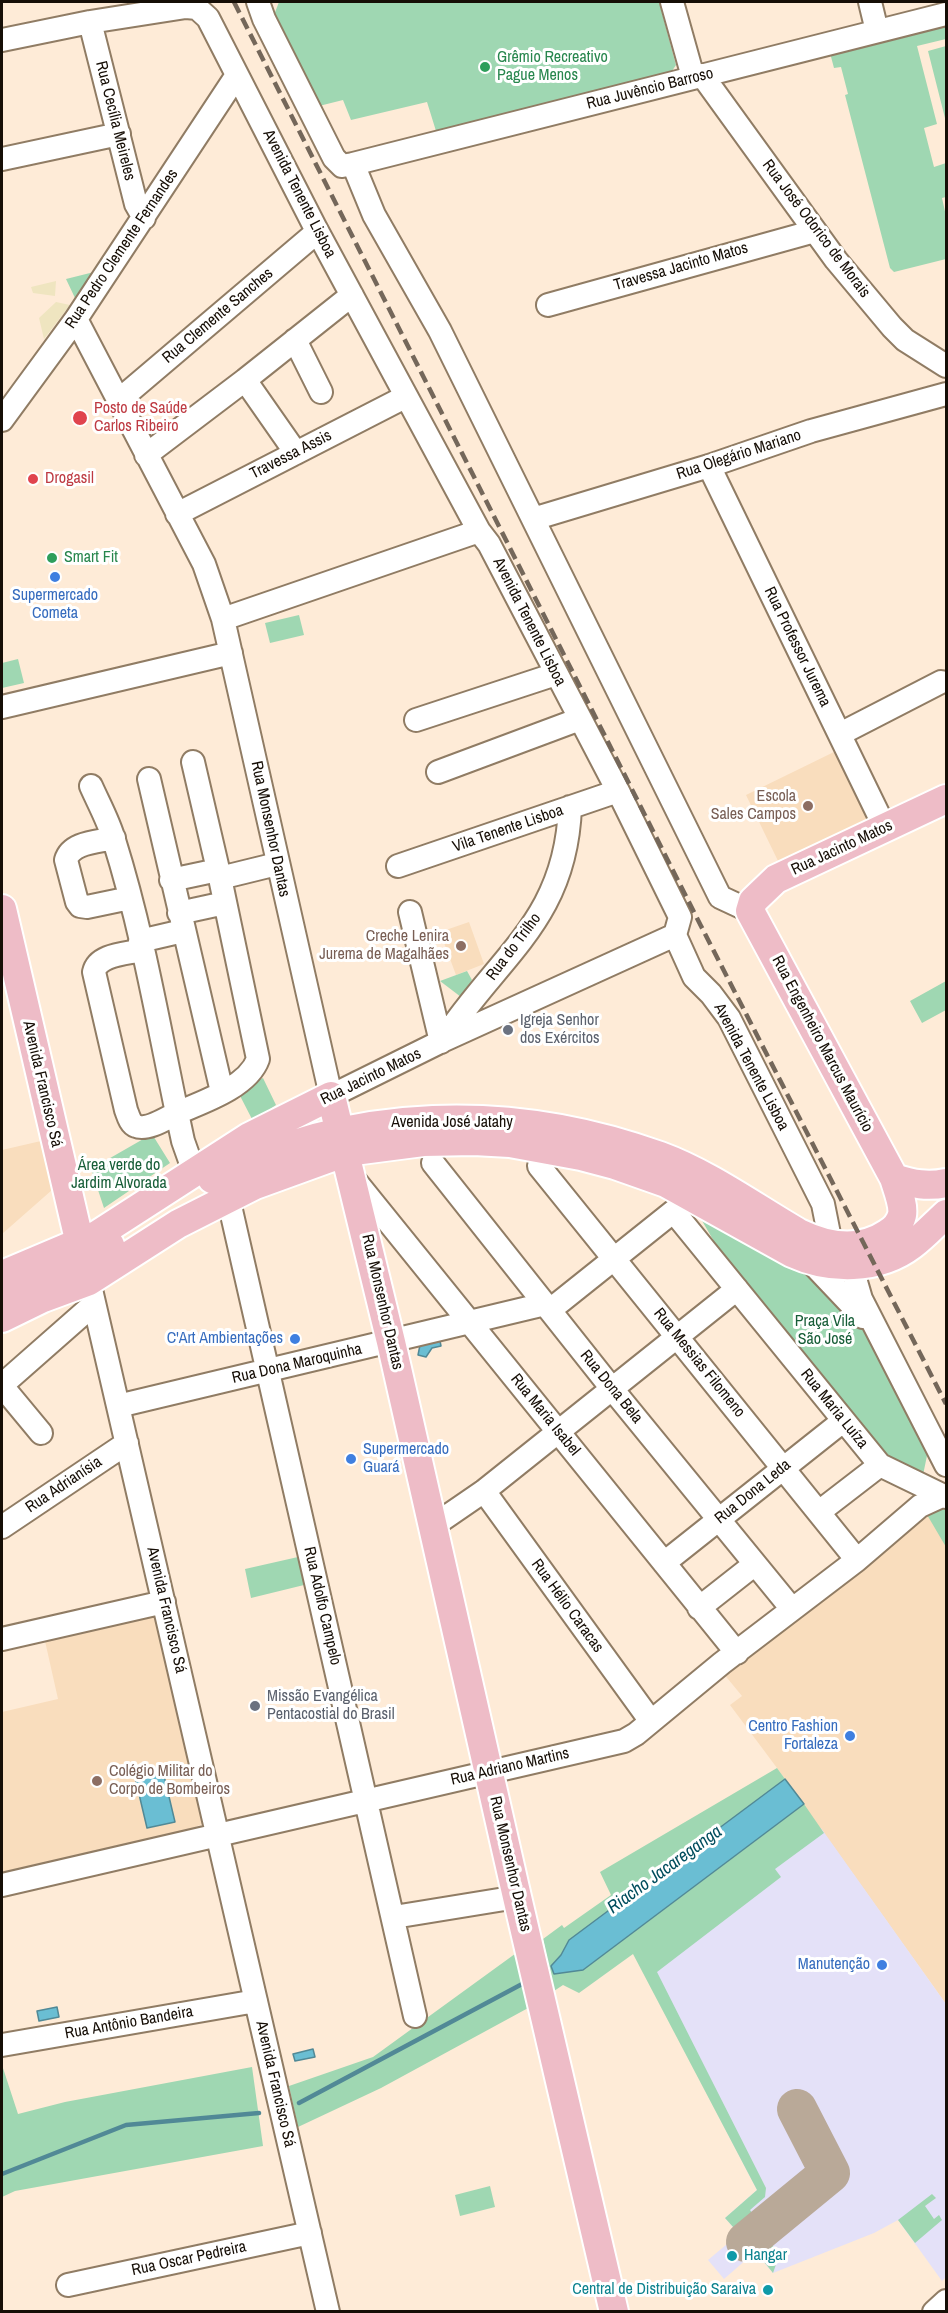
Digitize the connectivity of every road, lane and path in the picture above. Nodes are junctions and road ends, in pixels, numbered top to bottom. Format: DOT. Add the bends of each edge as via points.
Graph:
graph roads {
  1 [pos="258,2"];
  2 [pos="672,2"];
  3 [pos="870,2"];
  4 [pos="946,14"];
  5 [pos="90,22"];
  6 [pos="877,31"];
  7 [pos="2,40"];
  8 [pos="237,75"];
  9 [pos="698,76"];
  10 [pos="119,134"];
  11 [pos="2,159"];
  12 [pos="353,164"];
  13 [pos="144,218"];
  14 [pos="815,231"];
  15 [pos="317,232"];
  16 [pos="352,295"];
  17 [pos="548,305"];
  18 [pos="76,319"];
  19 [pos="295,340"];
  20 [pos="926,355"];
  21 [pos="946,366"];
  22 [pos="245,380"];
  23 [pos="321,392"];
  24 [pos="946,394"];
  25 [pos="405,397"];
  26 [pos="118,400"];
  27 [pos="2,420"];
  28 [pos="296,453"];
  29 [pos="146,454"];
  30 [pos="709,466"];
  31 [pos="177,514"];
  32 [pos="534,519"];
  33 [pos="479,531"];
  34 [pos="223,619"];
  35 [pos="231,652"];
  36 [pos="556,674"];
  37 [pos="941,682"];
  38 [pos="2,707"];
  39 [pos="580,719"];
  40 [pos="416,720"];
  41 [pos="840,734"];
  42 [pos="193,762"];
  43 [pos="438,772"];
  44 [pos="148,779"];
  45 [pos="91,786"];
  46 [pos="618,791"];
  47 [pos="946,799"];
  48 [pos="570,807"];
  49 [pos="885,828"];
  50 [pos="114,838"];
  51 [pos="277,864"];
  52 [pos="398,866"];
  53 [pos="219,874"];
  54 [pos="171,880"];
  55 [pos="130,898"];
  56 [pos="225,903"];
  57 [pos="750,911"];
  58 [pos="410,912"];
  59 [pos="2,918"];
  60 [pos="181,922"];
  61 [pos="675,935"];
  62 [pos="141,946"];
  63 [pos="441,1042"];
  64 [pos="222,1092"];
  65 [pos="331,1096"];
  66 [pos="177,1113"];
  67 [pos="237,1144"];
  68 [pos="280,1148"];
  69 [pos="346,1153"];
  70 [pos="433,1163"];
  71 [pos="539,1166"];
  72 [pos="194,1172"];
  73 [pos="894,1178"];
  74 [pos="946,1183"];
  75 [pos="228,1197"];
  76 [pos="683,1204"];
  77 [pos="946,1214"];
  78 [pos="820,1252"];
  79 [pos="614,1260"];
  80 [pos="854,1265"];
  81 [pos="87,1272"];
  82 [pos="2,1275"];
  83 [pos="737,1289"];
  84 [pos="2,1295"];
  85 [pos="548,1307"];
  86 [pos="2,1318"];
  87 [pos="469,1323"];
  88 [pos="678,1336"];
  89 [pos="880,1336"];
  90 [pos="392,1342"];
  91 [pos="268,1371"];
  92 [pos="2,1385"];
  93 [pos="613,1390"];
  94 [pos="118,1406"];
  95 [pos="843,1421"];
  96 [pos="41,1432"];
  97 [pos="559,1432"];
  98 [pos="127,1443"];
  99 [pos="943,1456"];
  100 [pos="880,1465"];
  101 [pos="783,1467"];
  102 [pos="484,1491"];
  103 [pos="934,1497"];
  104 [pos="819,1512"];
  105 [pos="719,1520"];
  106 [pos="433,1526"];
  107 [pos="2,1527"];
  108 [pos="857,1560"];
  109 [pos="664,1563"];
  110 [pos="755,1564"];
  111 [pos="164,1602"];
  112 [pos="699,1608"];
  113 [pos="792,1609"];
  114 [pos="2,1639"];
  115 [pos="737,1653"];
  116 [pos="650,1720"];
  117 [pos="489,1772"];
  118 [pos="366,1800"];
  119 [pos="217,1835"];
  120 [pos="2,1885"];
  121 [pos="517,1897"];
  122 [pos="394,1917"];
  123 [pos="256,2001"];
  124 [pos="415,2016"];
  125 [pos="2,2045"];
  126 [pos="310,2233"];
  127 [pos="68,2285"];
  128 [pos="946,2301"];
  129 [pos="328,2312"];
  130 [pos="614,2312"];
  131 [pos="934,2312"];
  1 -- 12 [label="street" via="334,158 342,165"];
  2 -- 9 [label="street, Rua José Odorico de Morais"];
  3 -- 6 [label="street"];
  4 -- 6 [label="street, Rua Juvêncio Barroso"];
  5 -- 7 [label="street"];
  5 -- 8 [label="street, Avenida Tenente Lisboa" via="197,8 208,18"];
  5 -- 10 [label="street, Rua Cecília Meireles"];
  6 -- 9 [label="street, Rua Juvêncio Barroso"];
  8 -- 13 [label="street, Rua Pedro Clemente Fernandes"];
  8 -- 15 [label="street, Avenida Tenente Lisboa"];
  9 -- 12 [label="street, Rua Juvêncio Barroso"];
  9 -- 14 [label="street, Rua José Odorico de Morais"];
  10 -- 11 [label="street"];
  10 -- 13 [label="street, Rua Cecília Meireles" via="136,204"];
  12 -- 32 [label="street" via="374,215 440,331"];
  13 -- 18 [label="street, Rua Pedro Clemente Fernandes"];
  14 -- 17 [label="street, Travessa Jacinto Matos"];
  14 -- 20 [label="street, Rua José Odorico de Morais" via="892,327"];
  15 -- 16 [label="street, Avenida Tenente Lisboa"];
  15 -- 26 [label="street, Rua Clemente Sanches"];
  16 -- 19 [label="street"];
  16 -- 25 [label="street, Avenida Tenente Lisboa"];
  18 -- 26 [label="street, Rua Monsenhor Dantas"];
  18 -- 27 [label="street, Rua Pedro Clemente Fernandes"];
  19 -- 22 [label="street"];
  19 -- 23 [label="street"];
  20 -- 21 [label="street, Rua José Odorico de Morais"];
  20 -- 24 [label="street"];
  22 -- 28 [label="street"];
  22 -- 29 [label="street"];
  24 -- 30 [label="street, Rua Olegário Mariano" via="811,431"];
  25 -- 28 [label="street, Travessa Assis"];
  25 -- 33 [label="street, Avenida Tenente Lisboa"];
  26 -- 29 [label="street, Rua Monsenhor Dantas"];
  28 -- 31 [label="street, Travessa Assis"];
  29 -- 31 [label="street, Rua Monsenhor Dantas"];
  30 -- 32 [label="street, Rua Olegário Mariano"];
  30 -- 41 [label="street, Rua Professor Jurema"];
  31 -- 34 [label="street, Rua Monsenhor Dantas" via="204,564"];
  32 -- 57 [label="street" via="720,897"];
  33 -- 34 [label="street"];
  33 -- 36 [label="street, Avenida Tenente Lisboa"];
  34 -- 35 [label="street, Rua Monsenhor Dantas"];
  35 -- 38 [label="street"];
  35 -- 51 [label="street, Rua Monsenhor Dantas"];
  36 -- 39 [label="street, Avenida Tenente Lisboa"];
  36 -- 40 [label="street"];
  37 -- 41 [label="street"];
  39 -- 43 [label="street"];
  39 -- 46 [label="street, Avenida Tenente Lisboa"];
  41 -- 49 [label="street, Rua Professor Jurema"];
  42 -- 53 [label="street"];
  44 -- 54 [label="street"];
  45 -- 50 [label="street"];
  46 -- 48 [label="street, Vila Tenente Lisboa"];
  46 -- 61 [label="street, Avenida Tenente Lisboa" via="680,917"];
  47 -- 49 [label="main road, Rua Jacinto Matos"];
  48 -- 52 [label="street, Vila Tenente Lisboa"];
  48 -- 63 [label="street, Rua do Trilho" via="565,855 544,906 528,933"];
  49 -- 57 [label="main road, Rua Jacinto Matos" via="776,879 753,901"];
  50 -- 55 [label="street"];
  50 -- 55 [label="street" via="79,846 67,855 77,902 87,908"];
  51 -- 53 [label="street"];
  51 -- 65 [label="street, Rua Monsenhor Dantas"];
  53 -- 54 [label="street"];
  53 -- 56 [label="street"];
  54 -- 60 [label="street"];
  55 -- 62 [label="street"];
  56 -- 60 [label="street"];
  56 -- 64 [label="street" via="258,1059 249,1075"];
  57 -- 73 [label="main road, Rua Engenheiro Marcus Maurício"];
  58 -- 63 [label="street"];
  59 -- 81 [label="main road, Avenida Francisco Sá"];
  60 -- 62 [label="street"];
  60 -- 64 [label="street"];
  61 -- 63 [label="street, Rua Jacinto Matos"];
  61 -- 78 [label="street, Avenida Tenente Lisboa" via="694,977 729,1018 823,1204"];
  62 -- 66 [label="street"];
  62 -- 66 [label="street" via="102,960 95,965 94,979 130,1122 143,1127"];
  63 -- 65 [label="street, Rua Jacinto Matos"];
  64 -- 66 [label="street"];
  65 -- 67 [label="main road, Rua Jacinto Matos"];
  65 -- 69 [label="main road, Rua Monsenhor Dantas"];
  66 -- 72 [label="street"];
  67 -- 68 [label="main road"];
  67 -- 72 [label="main road, Rua Jacinto Matos"];
  68 -- 69 [label="main road, Avenida José Jatahy" via="302,1140"];
  68 -- 81 [label="main road, Avenida José Jatahy" via="209,1181"];
  69 -- 75 [label="main road, Avenida José Jatahy" via="286,1172"];
  69 -- 76 [label="main road, Avenida José Jatahy" via="423,1142 510,1143 615,1165 666,1183"];
  69 -- 78 [label="main road, Avenida José Jatahy" via="377,1124 444,1119 545,1125 662,1157 693,1171 817,1242"];
  69 -- 87 [label="street, Rua Maria Isabel"];
  69 -- 90 [label="main road, Rua Monsenhor Dantas"];
  70 -- 85 [label="street, Rua Dona Bela"];
  71 -- 79 [label="street, Rua Messias Filomeno"];
  72 -- 81 [label="main road, Rua Jacinto Matos" via="97,1235"];
  73 -- 74 [label="main road" via="916,1185"];
  73 -- 78 [label="main road, Avenida José Jatahy" via="902,1214 896,1228 865,1245"];
  75 -- 81 [label="main road, Avenida José Jatahy"];
  75 -- 91 [label="street, Rua Adolfo Campelo"];
  76 -- 78 [label="main road, Avenida José Jatahy"];
  76 -- 79 [label="street, Rua Dona Maroquinha"];
  76 -- 83 [label="street, Rua Maria Luíza"];
  77 -- 80 [label="main road, Avenida José Jatahy" via="911,1246 893,1256"];
  78 -- 80 [label="main road, Avenida José Jatahy" via="838,1265"];
  78 -- 89 [label="street" via="849,1300"];
  79 -- 85 [label="street, Rua Dona Maroquinha"];
  79 -- 88 [label="street, Rua Messias Filomeno"];
  80 -- 89 [label="street" via="861,1299"];
  81 -- 82 [label="main road"];
  81 -- 84 [label="main road, Avenida José Jatahy"];
  81 -- 86 [label="main road, Avenida José Jatahy"];
  81 -- 92 [label="street, Avenida José Jatahy"];
  81 -- 94 [label="street, Avenida Francisco Sá"];
  83 -- 88 [label="street"];
  83 -- 95 [label="street, Rua Maria Luíza"];
  85 -- 87 [label="street, Rua Dona Maroquinha"];
  85 -- 93 [label="street, Rua Dona Bela"];
  87 -- 90 [label="street, Rua Dona Maroquinha"];
  87 -- 97 [label="street, Rua Maria Isabel"];
  88 -- 93 [label="street"];
  88 -- 101 [label="street, Rua Messias Filomeno"];
  89 -- 99 [label="street"];
  90 -- 91 [label="street, Rua Dona Maroquinha"];
  90 -- 106 [label="main road, Rua Monsenhor Dantas"];
  91 -- 94 [label="street, Rua Dona Maroquinha"];
  91 -- 118 [label="street, Rua Adolfo Campelo"];
  92 -- 96 [label="street"];
  93 -- 97 [label="street"];
  93 -- 105 [label="street, Rua Dona Bela"];
  94 -- 98 [label="street, Avenida Francisco Sá"];
  95 -- 100 [label="street, Rua Maria Luíza"];
  95 -- 101 [label="street, Rua Dona Leda"];
  97 -- 102 [label="street"];
  97 -- 109 [label="street, Rua Maria Isabel"];
  98 -- 107 [label="street, Rua Adrianísia"];
  98 -- 111 [label="street, Avenida Francisco Sá"];
  99 -- 103 [label="street, Rua Adriano Martins"];
  100 -- 103 [label="street, Rua Maria Luíza"];
  100 -- 104 [label="street"];
  101 -- 104 [label="street, Rua Messias Filomeno"];
  101 -- 105 [label="street, Rua Dona Leda"];
  102 -- 106 [label="street"];
  102 -- 116 [label="street, Rua Hélio Caracas"];
  103 -- 108 [label="street, Rua Adriano Martins"];
  104 -- 108 [label="street, Rua Messias Filomeno"];
  105 -- 109 [label="street, Rua Dona Leda"];
  105 -- 110 [label="street, Rua Dona Bela"];
  106 -- 117 [label="main road, Rua Monsenhor Dantas"];
  108 -- 113 [label="street, Rua Adriano Martins"];
  109 -- 112 [label="street, Rua Maria Isabel"];
  110 -- 112 [label="street"];
  110 -- 113 [label="street, Rua Dona Bela"];
  111 -- 114 [label="street"];
  111 -- 119 [label="street, Avenida Francisco Sá"];
  112 -- 115 [label="street, Rua Maria Isabel"];
  113 -- 115 [label="street, Rua Adriano Martins"];
  115 -- 116 [label="street, Rua Adriano Martins"];
  116 -- 117 [label="street, Rua Adriano Martins" via="624,1741"];
  117 -- 118 [label="street, Rua Adriano Martins"];
  117 -- 121 [label="main road, Rua Monsenhor Dantas"];
  118 -- 119 [label="street, Rua Adriano Martins"];
  118 -- 122 [label="street, Rua Adolfo Campelo"];
  119 -- 120 [label="street, Rua Adriano Martins"];
  119 -- 123 [label="street, Avenida Francisco Sá"];
  121 -- 122 [label="street"];
  121 -- 130 [label="main road, Rua Monsenhor Dantas"];
  122 -- 124 [label="street, Rua Adolfo Campelo"];
  123 -- 125 [label="street, Rua Antônio Bandeira"];
  123 -- 126 [label="street, Avenida Francisco Sá"];
  126 -- 127 [label="street, Rua Oscar Pedreira"];
  126 -- 129 [label="street, Avenida Francisco Sá"];
  128 -- 131 [label="street"];
}
